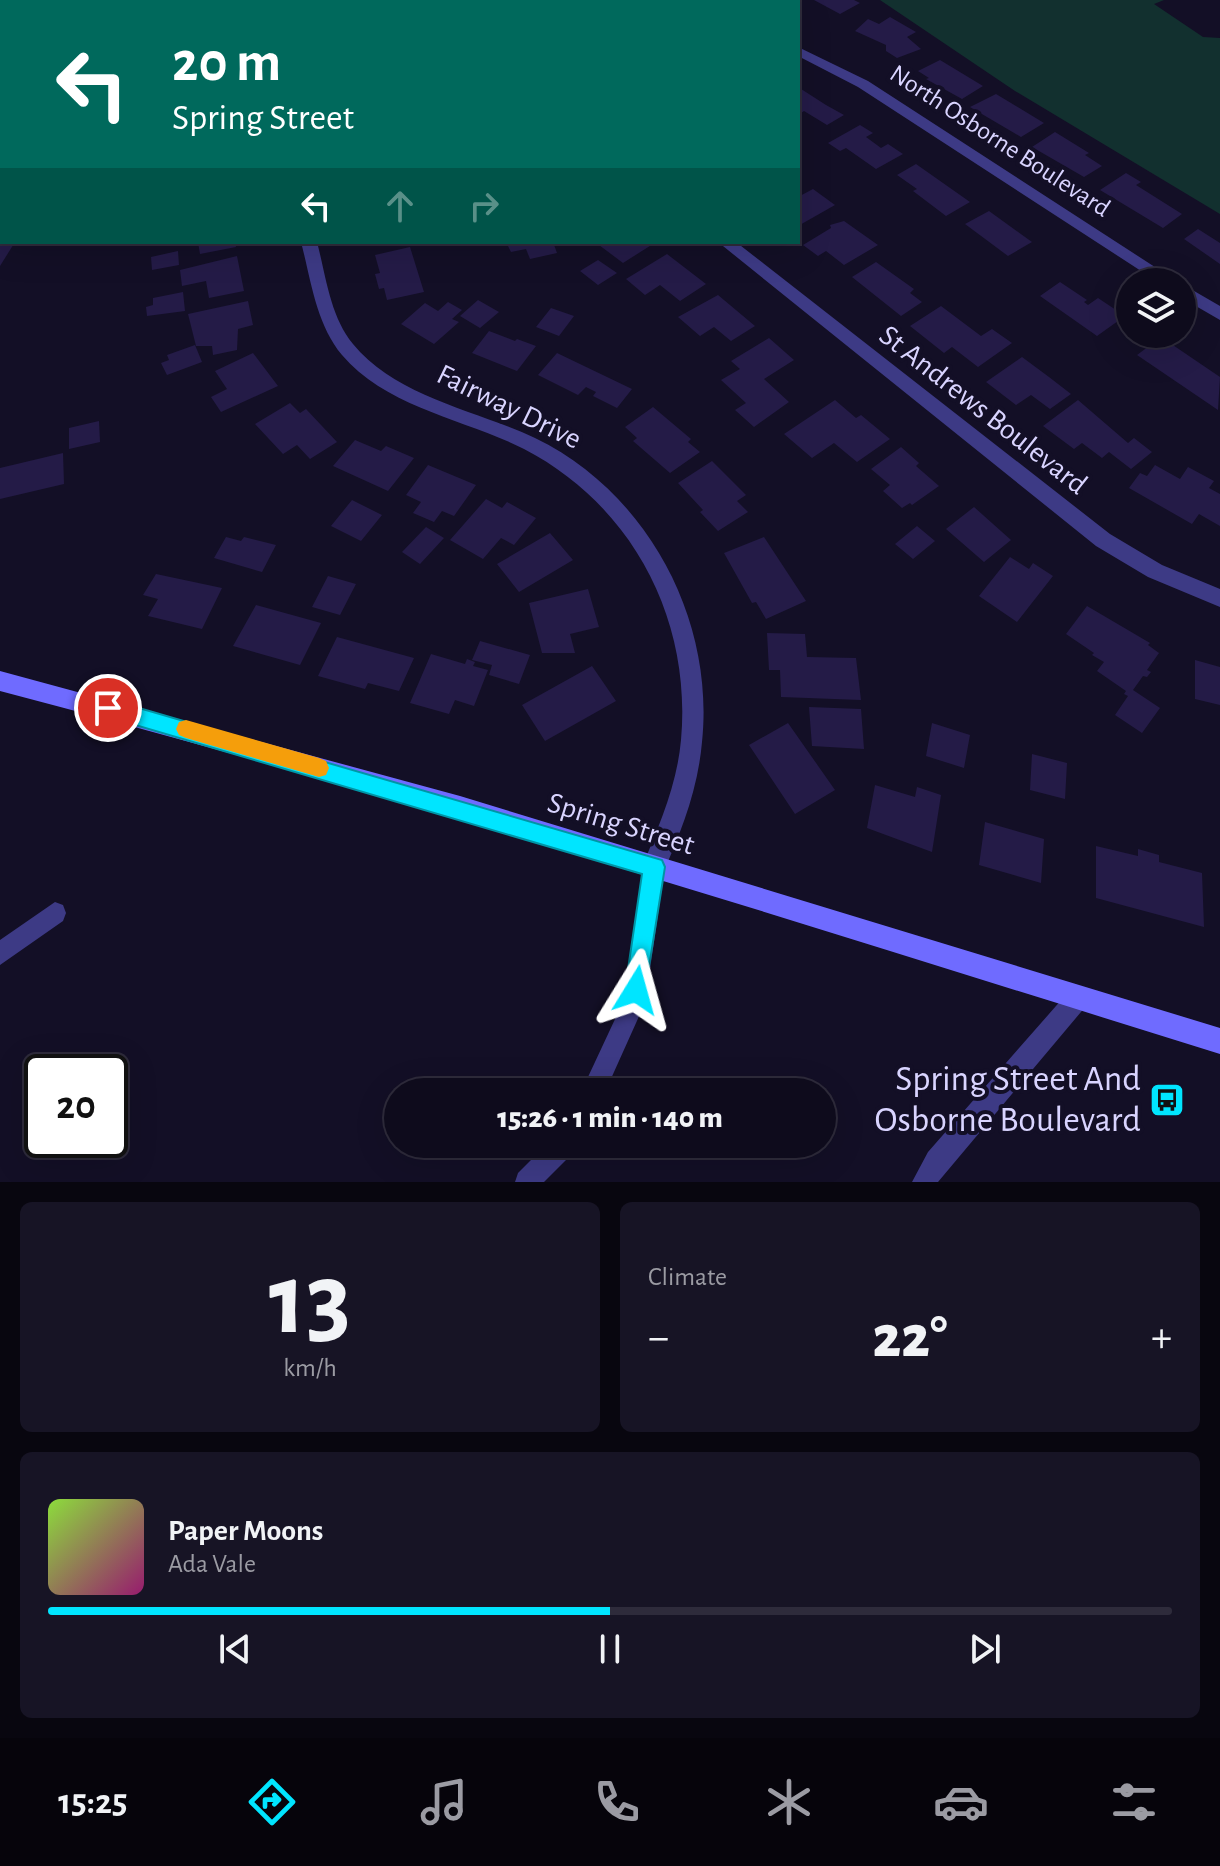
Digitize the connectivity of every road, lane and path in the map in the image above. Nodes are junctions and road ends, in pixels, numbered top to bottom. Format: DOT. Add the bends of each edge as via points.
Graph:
graph roads {
  1 [pos="800,52"];
  2 [pos="310,244"];
  3 [pos="729,244"];
  4 [pos="1148,268"];
  5 [pos="1196,299"];
  6 [pos="1220,314"];
  7 [pos="1220,598"];
  8 [pos="0,681"];
  9 [pos="654,867"];
  10 [pos="55,913"];
  11 [pos="0,954"];
  12 [pos="1078,998"];
  13 [pos="1220,1041"];
  14 [pos="599,1078"];
  15 [pos="550,1158"];
  16 [pos="527,1182"];
  17 [pos="924,1182"];
  1 -- 4 [label="street, North Osborne Boulevard" via="863,84"];
  2 -- 9 [label="street, Fairway Drive" via="327,310 349,352 394,385 534,445 577,472 615,507 661,571 681,622 693,708 682,792"];
  3 -- 7 [label="street, St Andrews Boulevard" via="1103,540 1155,571"];
  5 -- 6 [label="street"];
  8 -- 9 [label="main road, Spring Street" via="226,740"];
  9 -- 12 [label="main road, Spring Street"];
  9 -- 14 [label="lane" via="634,1003"];
  10 -- 11 [label="lane"];
  12 -- 13 [label="main road, Spring Street"];
  12 -- 17 [label="lane"];
  15 -- 16 [label="lane"];
}
